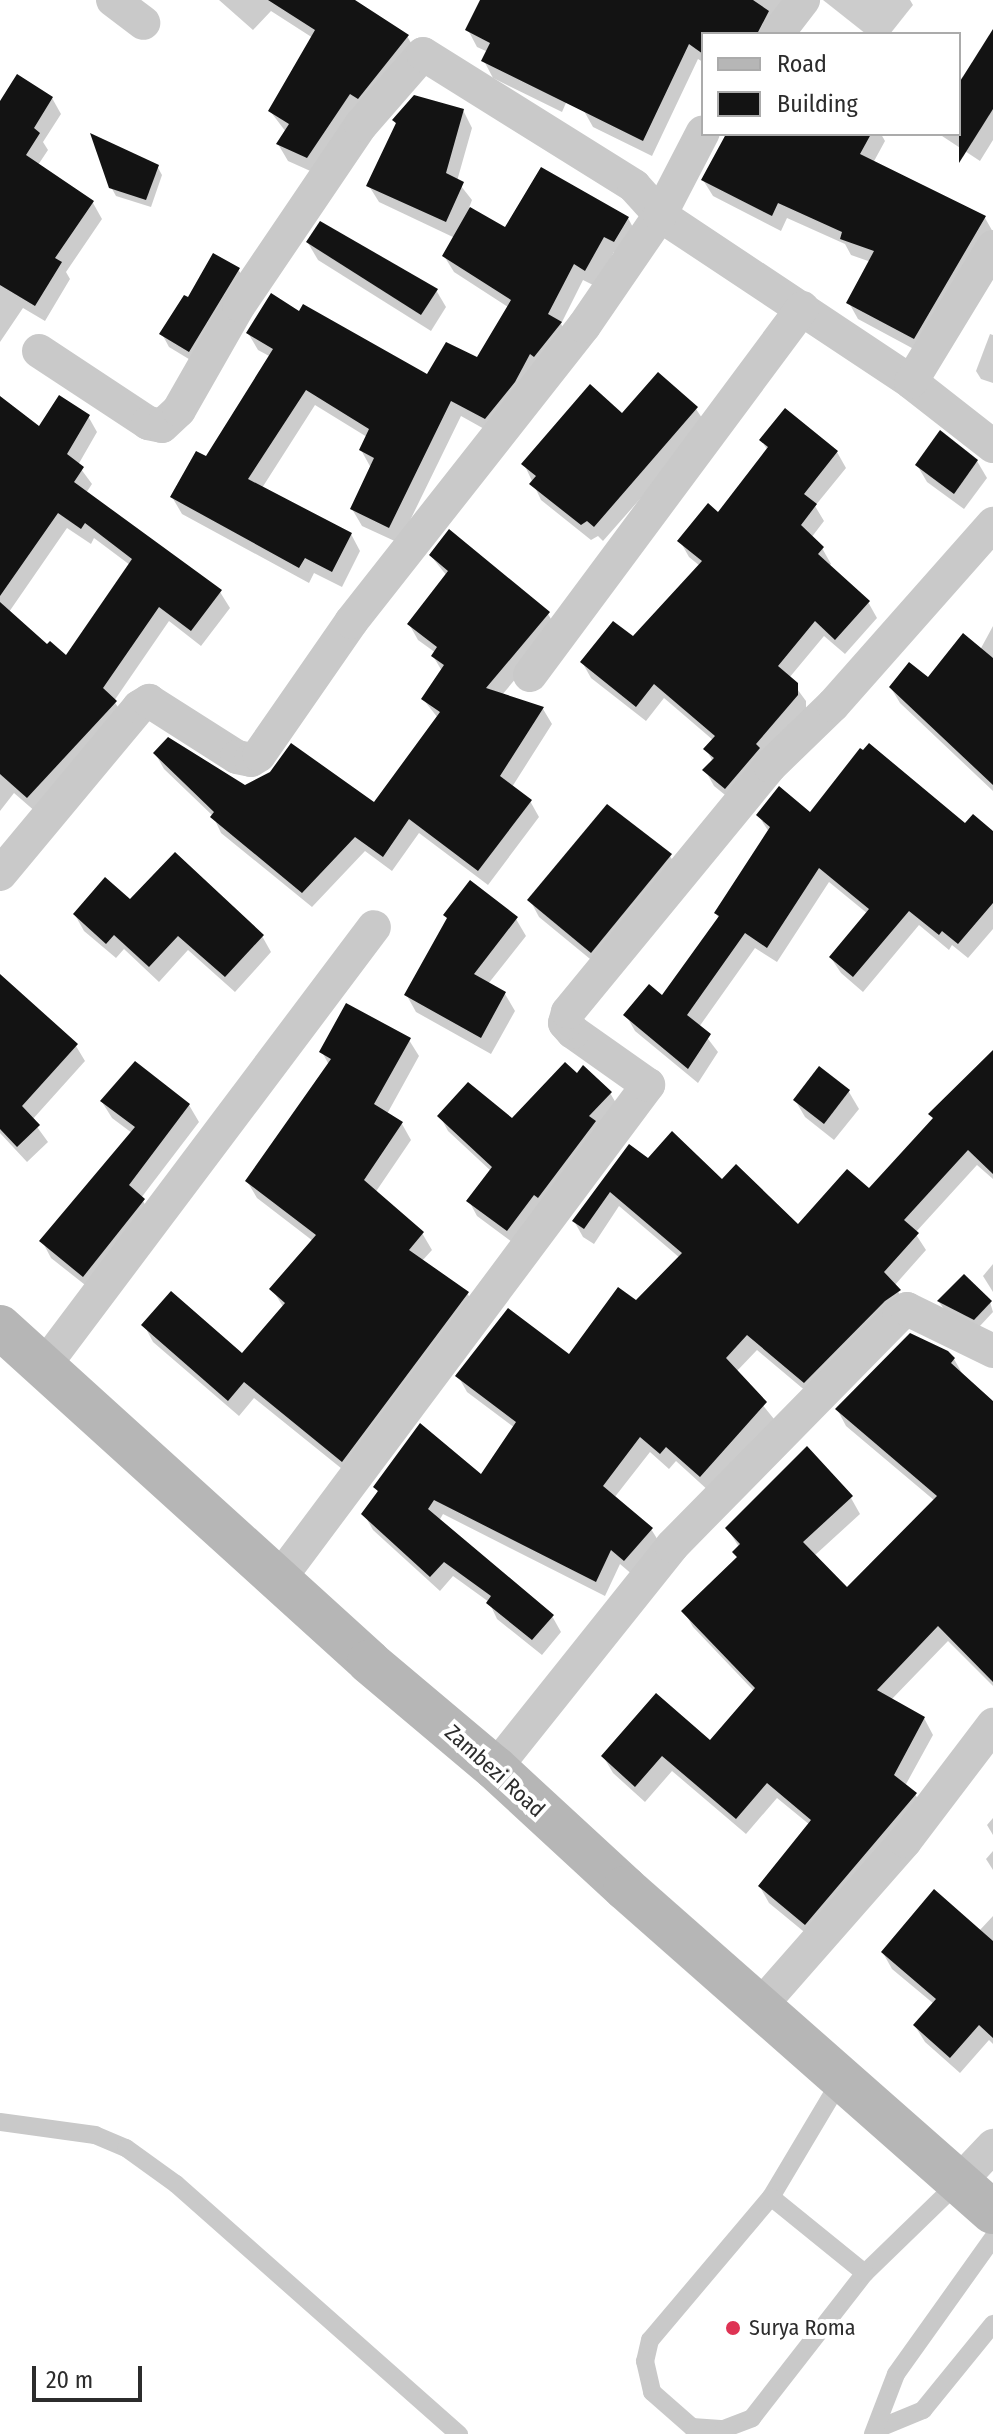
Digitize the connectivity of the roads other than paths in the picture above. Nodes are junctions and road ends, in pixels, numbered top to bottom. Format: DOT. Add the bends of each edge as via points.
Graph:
graph roads {
  1 [pos="113,0"];
  2 [pos="803,0"];
  3 [pos="143,23"];
  4 [pos="779,32"];
  5 [pos="701,136"];
  6 [pos="660,215"];
  7 [pos="993,247"];
  8 [pos="803,308"];
  9 [pos="39,351"];
  10 [pos="911,382"];
  11 [pos="993,446"];
  12 [pos="993,524"];
  13 [pos="530,675"];
  14 [pos="0,874"];
  15 [pos="374,927"];
  16 [pos="0,1327"];
  17 [pos="993,1351"];
  18 [pos="44,1366"];
  19 [pos="279,1579"];
  20 [pos="993,1725"];
  21 [pos="495,1768"];
  22 [pos="761,2005"];
  23 [pos="842,2078"];
  24 [pos="0,2122"];
  25 [pos="993,2146"];
  26 [pos="959,2182"];
  27 [pos="771,2197"];
  28 [pos="993,2212"];
  29 [pos="993,2238"];
  30 [pos="865,2273"];
  31 [pos="993,2324"];
  32 [pos="875,2432"];
  33 [pos="459,2434"];
  1 -- 3 [label="street"];
  2 -- 4 [label="street"];
  5 -- 6 [label="street"];
  6 -- 8 [label="street"];
  6 -- 9 [label="street" via="634,186 423,54 361,125 239,305 179,410 162,426 148,423"];
  6 -- 14 [label="street" via="584,326 351,622 259,755 251,760 237,757 149,701"];
  7 -- 10 [label="street"];
  8 -- 10 [label="street"];
  8 -- 13 [label="street"];
  10 -- 11 [label="street"];
  12 -- 19 [label="street" via="833,705 770,766 568,1012 565,1023 573,1032 648,1085"];
  15 -- 18 [label="street"];
  16 -- 18 [label="main road, Zambezi Road"];
  17 -- 21 [label="street" via="907,1309 899,1315 672,1546"];
  18 -- 19 [label="main road, Zambezi Road"];
  19 -- 21 [label="main road, Zambezi Road"];
  20 -- 22 [label="street" via="905,1841"];
  21 -- 22 [label="main road, Zambezi Road"];
  22 -- 23 [label="main road, Zambezi Road"];
  23 -- 26 [label="main road, Zambezi Road"];
  23 -- 27 [label="lane"];
  24 -- 33 [label="lane" via="95,2135 126,2148 176,2184"];
  25 -- 26 [label="street"];
  26 -- 28 [label="main road, Zambezi Road"];
  26 -- 30 [label="lane"];
  27 -- 30 [label="lane"];
  27 -- 30 [label="lane" via="650,2340 645,2361 652,2392 692,2427 724,2429 752,2418"];
  29 -- 32 [label="lane" via="896,2374"];
  31 -- 32 [label="lane" via="923,2410"];
}
